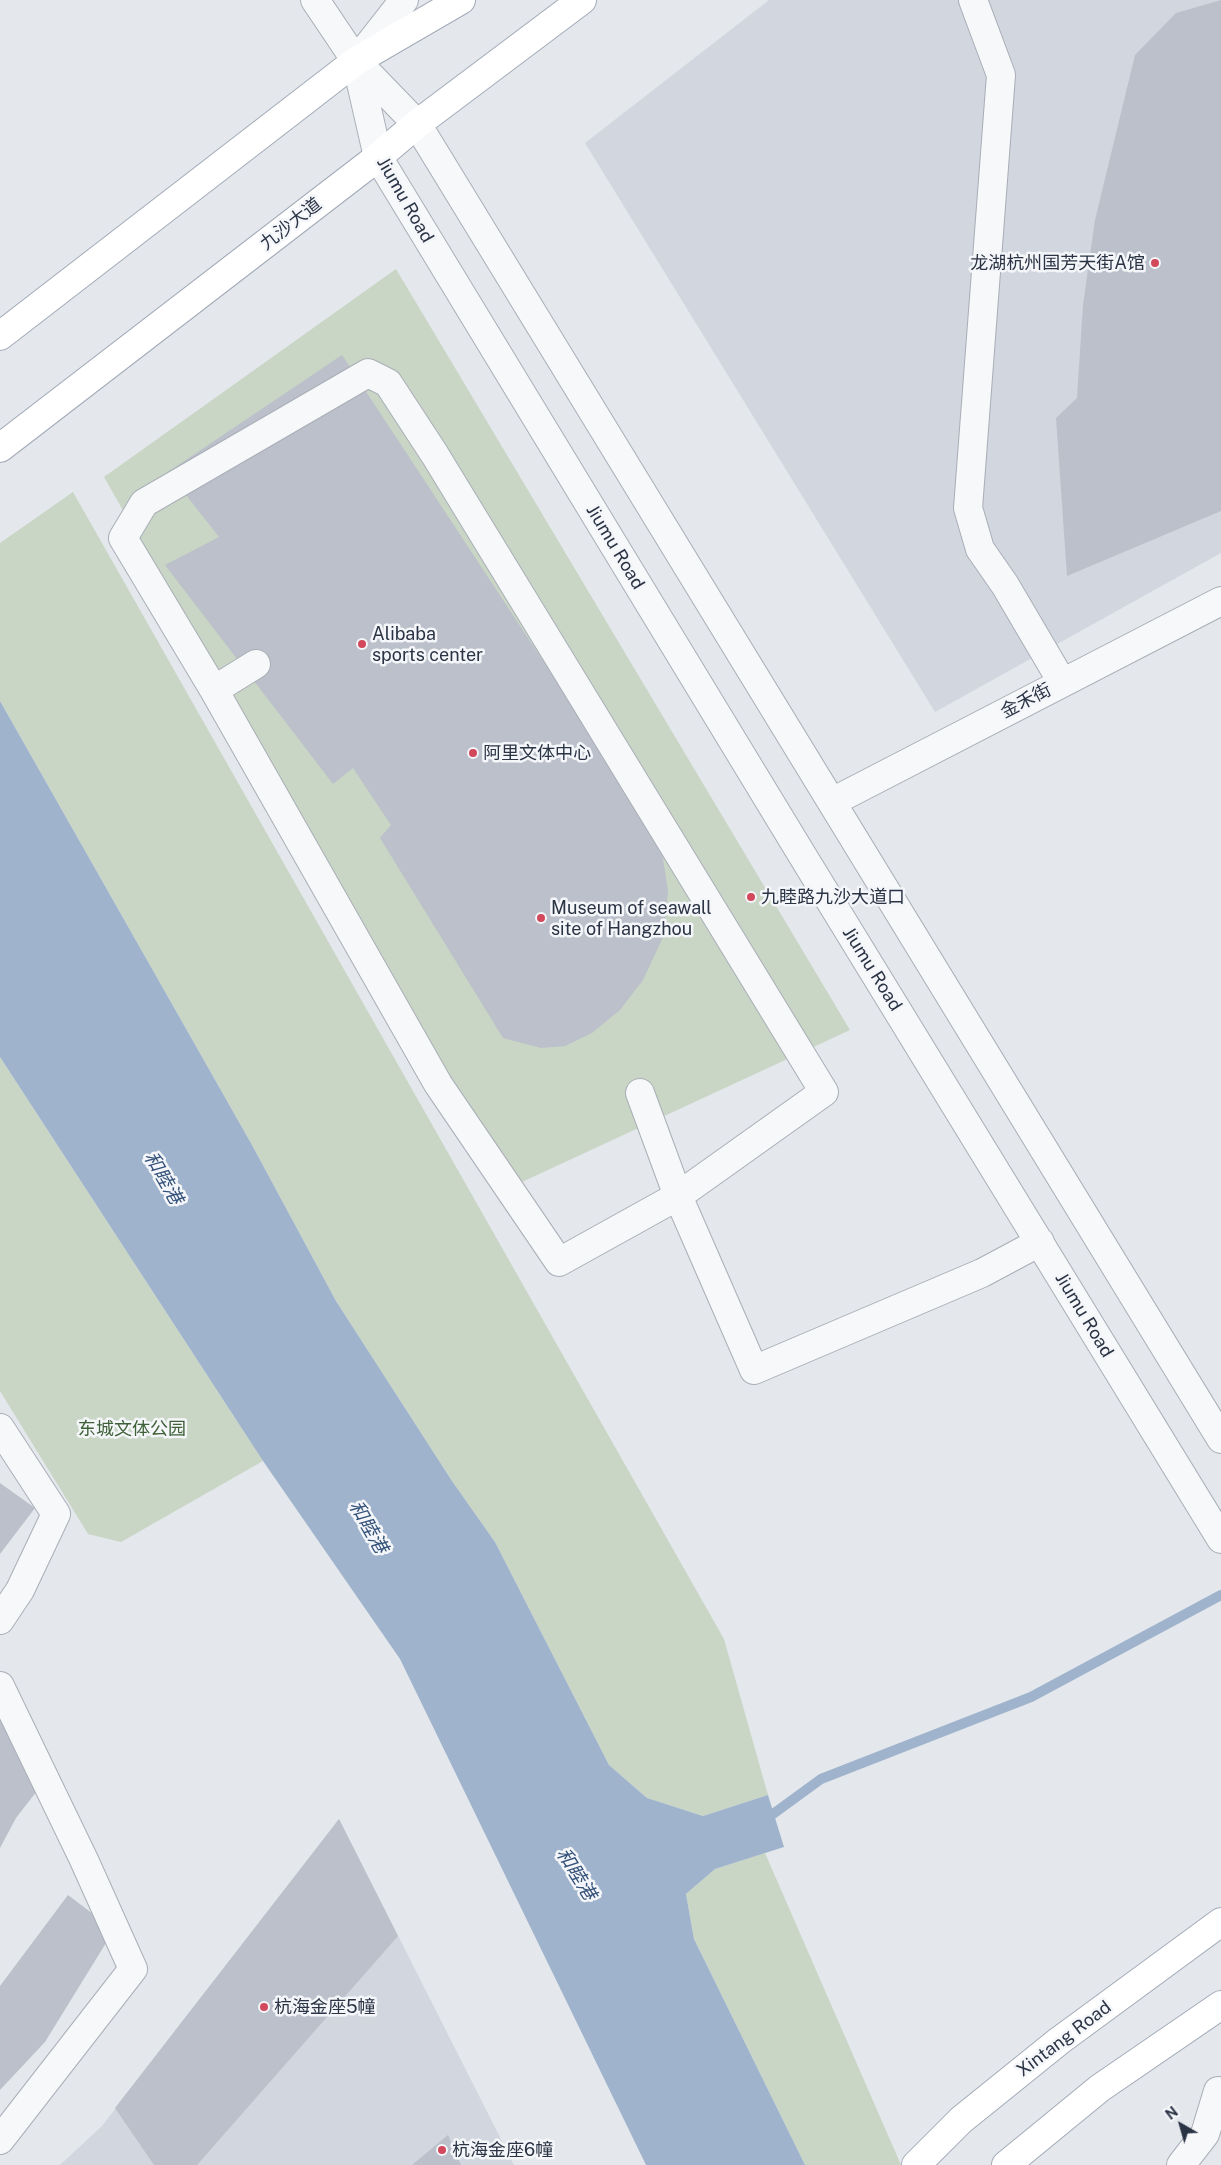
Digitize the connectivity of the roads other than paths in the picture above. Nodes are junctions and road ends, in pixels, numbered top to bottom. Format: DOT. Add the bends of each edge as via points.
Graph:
graph roads {
  1 [pos="315,0"];
  2 [pos="404,0"];
  3 [pos="461,0"];
  4 [pos="582,0"];
  5 [pos="974,0"];
  6 [pos="356,61"];
  7 [pos="417,124"];
  8 [pos="378,157"];
  9 [pos="2,330"];
  10 [pos="0,448"];
  11 [pos="1221,601"];
  12 [pos="256,664"];
  13 [pos="1062,682"];
  14 [pos="214,690"];
  15 [pos="832,802"];
  16 [pos="640,1093"];
  17 [pos="678,1196"];
  18 [pos="1040,1242"];
  19 [pos="0,1428"];
  20 [pos="1221,1439"];
  21 [pos="1219,1535"];
  22 [pos="0,1620"];
  23 [pos="0,1686"];
  24 [pos="1221,1922"];
  25 [pos="1221,2005"];
  26 [pos="1218,2091"];
  27 [pos="0,2140"];
  28 [pos="916,2165"];
  29 [pos="1006,2165"];
  30 [pos="1181,2165"];
  1 -- 6 [label="street"];
  2 -- 6 [label="street"];
  3 -- 6 [label="main road"];
  4 -- 7 [label="main road, 九沙大道"];
  5 -- 13 [label="street" via="1001,75 968,508 980,549"];
  6 -- 7 [label="street"];
  6 -- 8 [label="street, Jiumu Road"];
  6 -- 9 [label="main road"];
  7 -- 8 [label="main road, 九沙大道"];
  7 -- 15 [label="street"];
  8 -- 10 [label="main road, 九沙大道"];
  8 -- 18 [label="street, Jiumu Road"];
  11 -- 13 [label="street, 金禾街"];
  12 -- 14 [label="street"];
  13 -- 15 [label="street, 金禾街"];
  14 -- 17 [label="street" via="438,1084 559,1262"];
  14 -- 17 [label="street" via="123,538 144,503 368,373 388,383 824,1092"];
  15 -- 20 [label="street"];
  16 -- 17 [label="street"];
  17 -- 18 [label="street" via="754,1370 982,1273"];
  18 -- 21 [label="street, Jiumu Road"];
  19 -- 22 [label="street" via="56,1514 20,1590"];
  23 -- 27 [label="street" via="133,1969"];
  24 -- 28 [label="main road, Xintang Road" via="1059,2041 961,2120"];
  25 -- 29 [label="main road" via="1100,2088"];
  26 -- 30 [label="street" via="1205,2134"];
}
